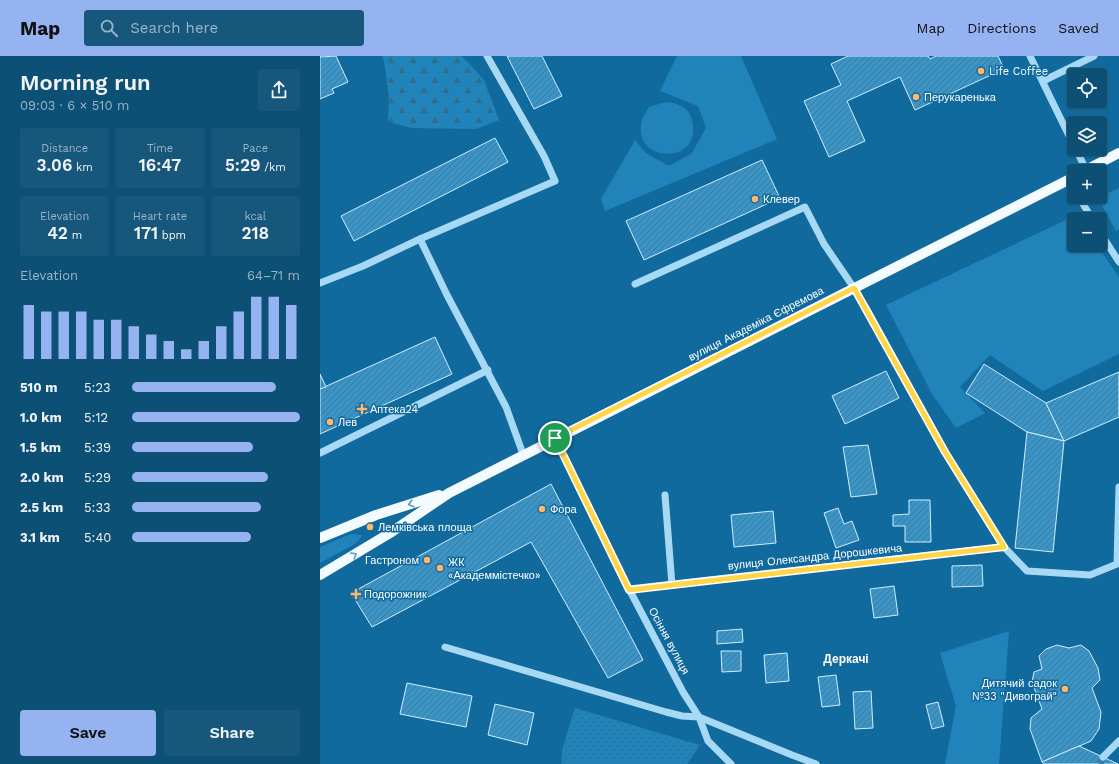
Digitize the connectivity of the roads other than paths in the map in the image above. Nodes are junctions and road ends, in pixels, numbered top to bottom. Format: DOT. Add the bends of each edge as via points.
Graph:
graph roads {
  1 [pos="487,56"];
  2 [pos="1030,56"];
  3 [pos="1094,56"];
  4 [pos="1043,81"];
  5 [pos="1067,131"];
  6 [pos="1119,153"];
  7 [pos="1098,164"];
  8 [pos="1067,180"];
  9 [pos="420,239"];
  10 [pos="1107,243"];
  11 [pos="1119,262"];
  12 [pos="320,283"];
  13 [pos="635,284"];
  14 [pos="854,288"];
  15 [pos="488,370"];
  16 [pos="555,438"];
  17 [pos="320,453"];
  18 [pos="523,454"];
  19 [pos="1119,487"];
  20 [pos="448,493"];
  21 [pos="665,495"];
  22 [pos="320,538"];
  23 [pos="1004,547"];
  24 [pos="320,574"];
  25 [pos="672,585"];
  26 [pos="629,590"];
  27 [pos="445,647"];
  28 [pos="699,717"];
  29 [pos="1119,741"];
  30 [pos="1103,757"];
  31 [pos="731,764"];
  32 [pos="816,764"];
  1 -- 9 [label="street" via="544,156 555,181"];
  2 -- 4 [label="street"];
  3 -- 4 [label="street"];
  4 -- 5 [label="street"];
  6 -- 7 [label="main road"];
  8 -- 14 [label="main road, вулиця Академіка Єфремова"];
  9 -- 12 [label="street"];
  9 -- 15 [label="street"];
  10 -- 11 [label="street"];
  13 -- 14 [label="street" via="805,207 824,244"];
  14 -- 16 [label="main road, вулиця Академіка Єфремова"];
  14 -- 23 [label="street" via="945,452"];
  15 -- 17 [label="street"];
  15 -- 18 [label="street" via="506,407"];
  16 -- 18 [label="main road, вулиця Академіка Єфремова"];
  16 -- 26 [label="street, Осіння вулиця"];
  18 -- 20 [label="main road, вулиця Академіка Єфремова"];
  19 -- 23 [label="street" via="1117,564 1090,575 1027,571"];
  20 -- 22 [label="main road, вулиця Академіка Єфремова, one-way" via="376,515"];
  24 -- 20 [label="main road, вулиця Академіка Єфремова, one-way" via="390,533"];
  21 -- 25 [label="street"];
  23 -- 25 [label="street, вулиця Олександра Дорошкевича"];
  25 -- 26 [label="street, вулиця Олександра Дорошкевича"];
  26 -- 28 [label="street, Осіння вулиця"];
  27 -- 28 [label="street" via="666,712"];
  28 -- 31 [label="street, Осіння вулиця" via="708,741"];
  28 -- 32 [label="street"];
  29 -- 30 [label="street"];
}
